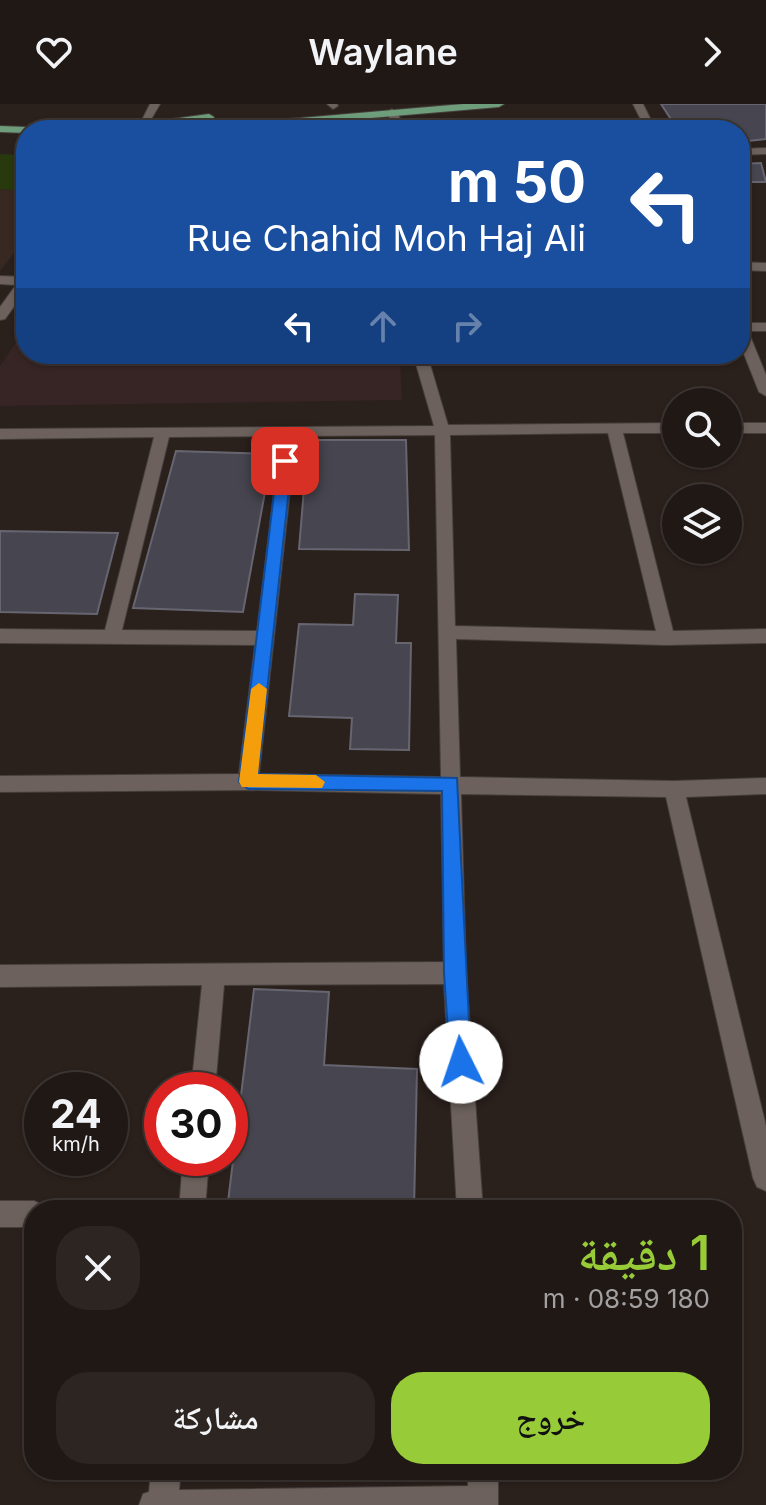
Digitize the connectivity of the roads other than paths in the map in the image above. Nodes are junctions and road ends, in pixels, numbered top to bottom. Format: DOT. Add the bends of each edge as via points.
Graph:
graph roads {
  1 [pos="360,104"];
  2 [pos="499,104"];
  3 [pos="332,105"];
  4 [pos="288,109"];
  5 [pos="392,112"];
  6 [pos="229,115"];
  7 [pos="189,120"];
  8 [pos="304,120"];
  9 [pos="396,120"];
  10 [pos="16,294"];
  11 [pos="1,313"];
  12 [pos="750,352"];
  13 [pos="423,364"];
  14 [pos="766,392"];
  15 [pos="614,428"];
  16 [pos="662,428"];
  17 [pos="742,428"];
  18 [pos="766,428"];
  19 [pos="442,429"];
  20 [pos="163,432"];
  21 [pos="289,432"];
  22 [pos="0,434"];
  23 [pos="445,632"];
  24 [pos="0,636"];
  25 [pos="112,636"];
  26 [pos="766,636"];
  27 [pos="265,638"];
  28 [pos="666,638"];
  29 [pos="248,782"];
  30 [pos="0,784"];
  31 [pos="451,784"];
  32 [pos="766,786"];
  33 [pos="674,789"];
  34 [pos="455,973"];
  35 [pos="214,974"];
  36 [pos="0,976"];
  37 [pos="205,1072"];
  38 [pos="195,1176"];
  39 [pos="766,1178"];
  40 [pos="193,1200"];
  41 [pos="469,1200"];
  42 [pos="0,1214"];
  43 [pos="24,1214"];
  44 [pos="165,1480"];
  45 [pos="483,1480"];
  46 [pos="483,1502"];
  47 [pos="154,1505"];
  48 [pos="163,1505"];
  1 -- 3 [label="main road"];
  2 -- 5 [label="main road"];
  3 -- 4 [label="main road"];
  5 -- 8 [label="main road"];
  5 -- 9 [label="street"];
  6 -- 7 [label="main road"];
  10 -- 11 [label="street"];
  12 -- 14 [label="street"];
  13 -- 19 [label="street"];
  15 -- 16 [label="street"];
  15 -- 19 [label="street"];
  15 -- 28 [label="street"];
  17 -- 18 [label="street"];
  19 -- 21 [label="street"];
  19 -- 23 [label="street"];
  20 -- 21 [label="street"];
  20 -- 22 [label="street"];
  20 -- 25 [label="street"];
  21 -- 27 [label="street"];
  23 -- 28 [label="street"];
  23 -- 31 [label="street"];
  24 -- 25 [label="street"];
  25 -- 27 [label="street"];
  26 -- 28 [label="street"];
  27 -- 29 [label="street"];
  29 -- 30 [label="street"];
  29 -- 31 [label="street"];
  31 -- 33 [label="street"];
  31 -- 34 [label="street"];
  32 -- 33 [label="street"];
  33 -- 39 [label="street"];
  34 -- 35 [label="street"];
  34 -- 41 [label="street"];
  35 -- 36 [label="street"];
  35 -- 37 [label="street"];
  38 -- 40 [label="street"];
  42 -- 43 [label="street"];
  44 -- 48 [label="street"];
  45 -- 46 [label="street"];
  46 -- 48 [label="street"];
  47 -- 48 [label="street"];
}
